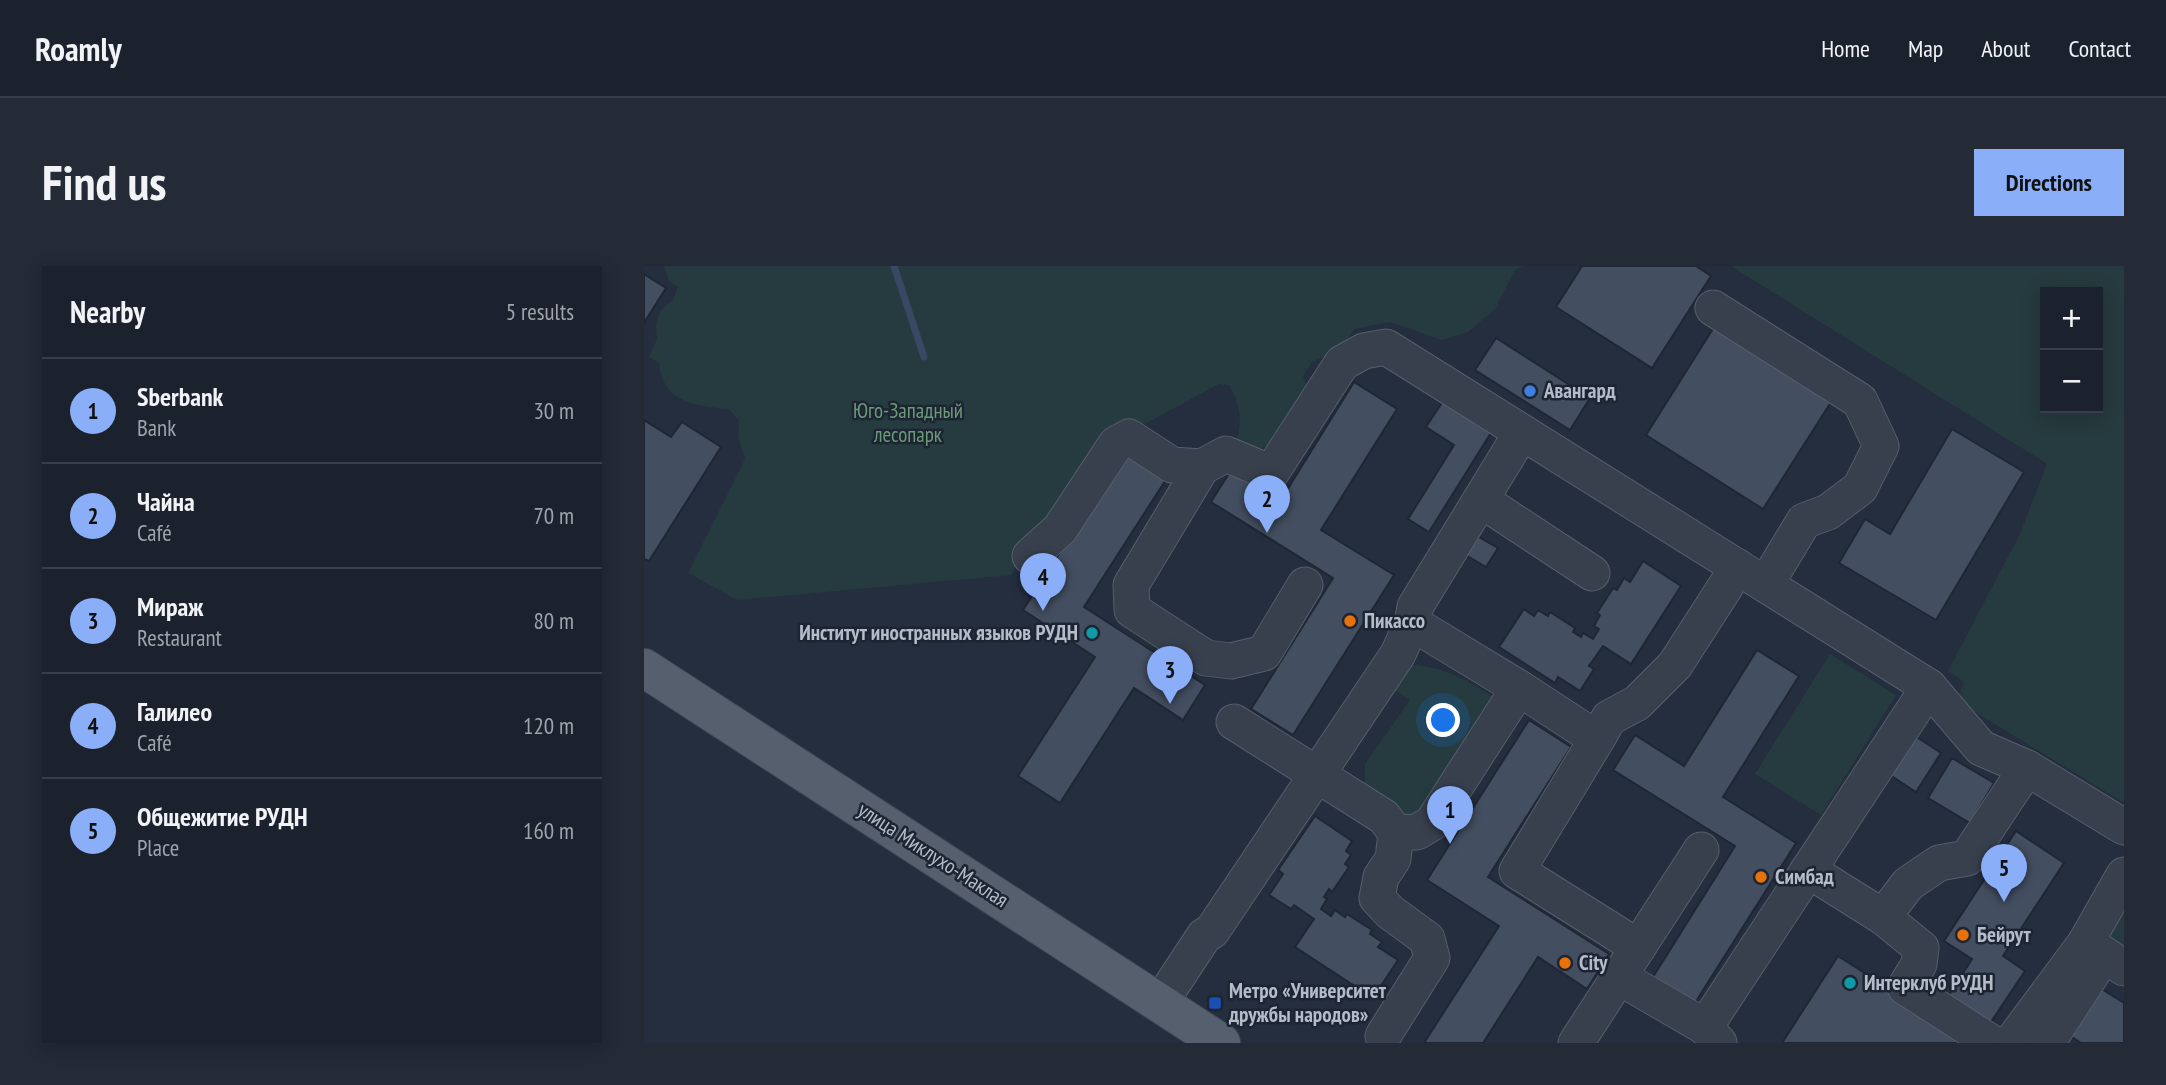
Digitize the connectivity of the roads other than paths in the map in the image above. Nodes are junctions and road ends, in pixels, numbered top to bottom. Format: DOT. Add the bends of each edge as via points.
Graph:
graph roads {
  1 [pos="1713,308"];
  2 [pos="1522,432"];
  3 [pos="1202,467"];
  4 [pos="1481,500"];
  5 [pos="1030,555"];
  6 [pos="1592,573"];
  7 [pos="1752,576"];
  8 [pos="1306,585"];
  9 [pos="1412,623"];
  10 [pos="644,668"];
  11 [pos="1929,687"];
  12 [pos="1519,688"];
  13 [pos="1234,722"];
  14 [pos="1597,739"];
  15 [pos="2028,768"];
  16 [pos="1317,773"];
  17 [pos="2124,827"];
  18 [pos="1396,833"];
  19 [pos="1701,850"];
  20 [pos="1808,870"];
  21 [pos="2124,875"];
  22 [pos="1883,916"];
  23 [pos="1638,947"];
  24 [pos="2105,955"];
  25 [pos="1619,976"];
  26 [pos="1160,1003"];
  27 [pos="1712,1035"];
  28 [pos="1383,1036"];
  29 [pos="1221,1043"];
  30 [pos="1576,1043"];
  31 [pos="1992,1043"];
  32 [pos="2011,1043"];
  33 [pos="2047,1043"];
  1 -- 7 [label="lane" via="1860,401 1881,446 1860,488 1828,512 1804,521 1781,563"];
  2 -- 3 [label="lane" via="1386,348 1364,351 1342,363 1271,474 1226,454"];
  2 -- 4 [label="lane"];
  2 -- 7 [label="lane"];
  3 -- 5 [label="lane" via="1172,465 1129,438 1116,444 1060,529"];
  3 -- 8 [label="lane" via="1131,585 1132,610 1206,658 1231,662 1264,653"];
  4 -- 6 [label="lane"];
  4 -- 9 [label="lane" via="1415,607"];
  7 -- 11 [label="lane"];
  7 -- 14 [label="lane" via="1637,703 1609,718"];
  9 -- 12 [label="lane"];
  9 -- 16 [label="lane" via="1398,654"];
  10 -- 26 [label="main road, улица Миклухо-Маклая"];
  11 -- 15 [label="lane" via="1981,748"];
  11 -- 20 [label="lane"];
  12 -- 14 [label="lane"];
  12 -- 18 [label="lane" via="1432,823 1417,832"];
  13 -- 16 [label="lane"];
  14 -- 23 [label="lane" via="1517,871"];
  15 -- 17 [label="lane"];
  15 -- 22 [label="lane" via="1967,858 1938,863 1908,884"];
  16 -- 18 [label="lane" via="1384,817"];
  16 -- 26 [label="lane"];
  18 -- 28 [label="lane" via="1393,859 1381,877 1377,898 1427,939 1432,958"];
  19 -- 23 [label="lane"];
  20 -- 22 [label="lane"];
  20 -- 27 [label="lane"];
  21 -- 24 [label="lane"];
  22 -- 31 [label="lane" via="1921,948 1919,964 1905,987"];
  23 -- 25 [label="lane"];
  24 -- 32 [label="lane"];
  24 -- 33 [label="lane"];
  25 -- 27 [label="lane"];
  25 -- 30 [label="lane"];
  26 -- 29 [label="main road, улица Миклухо-Маклая"];
}
